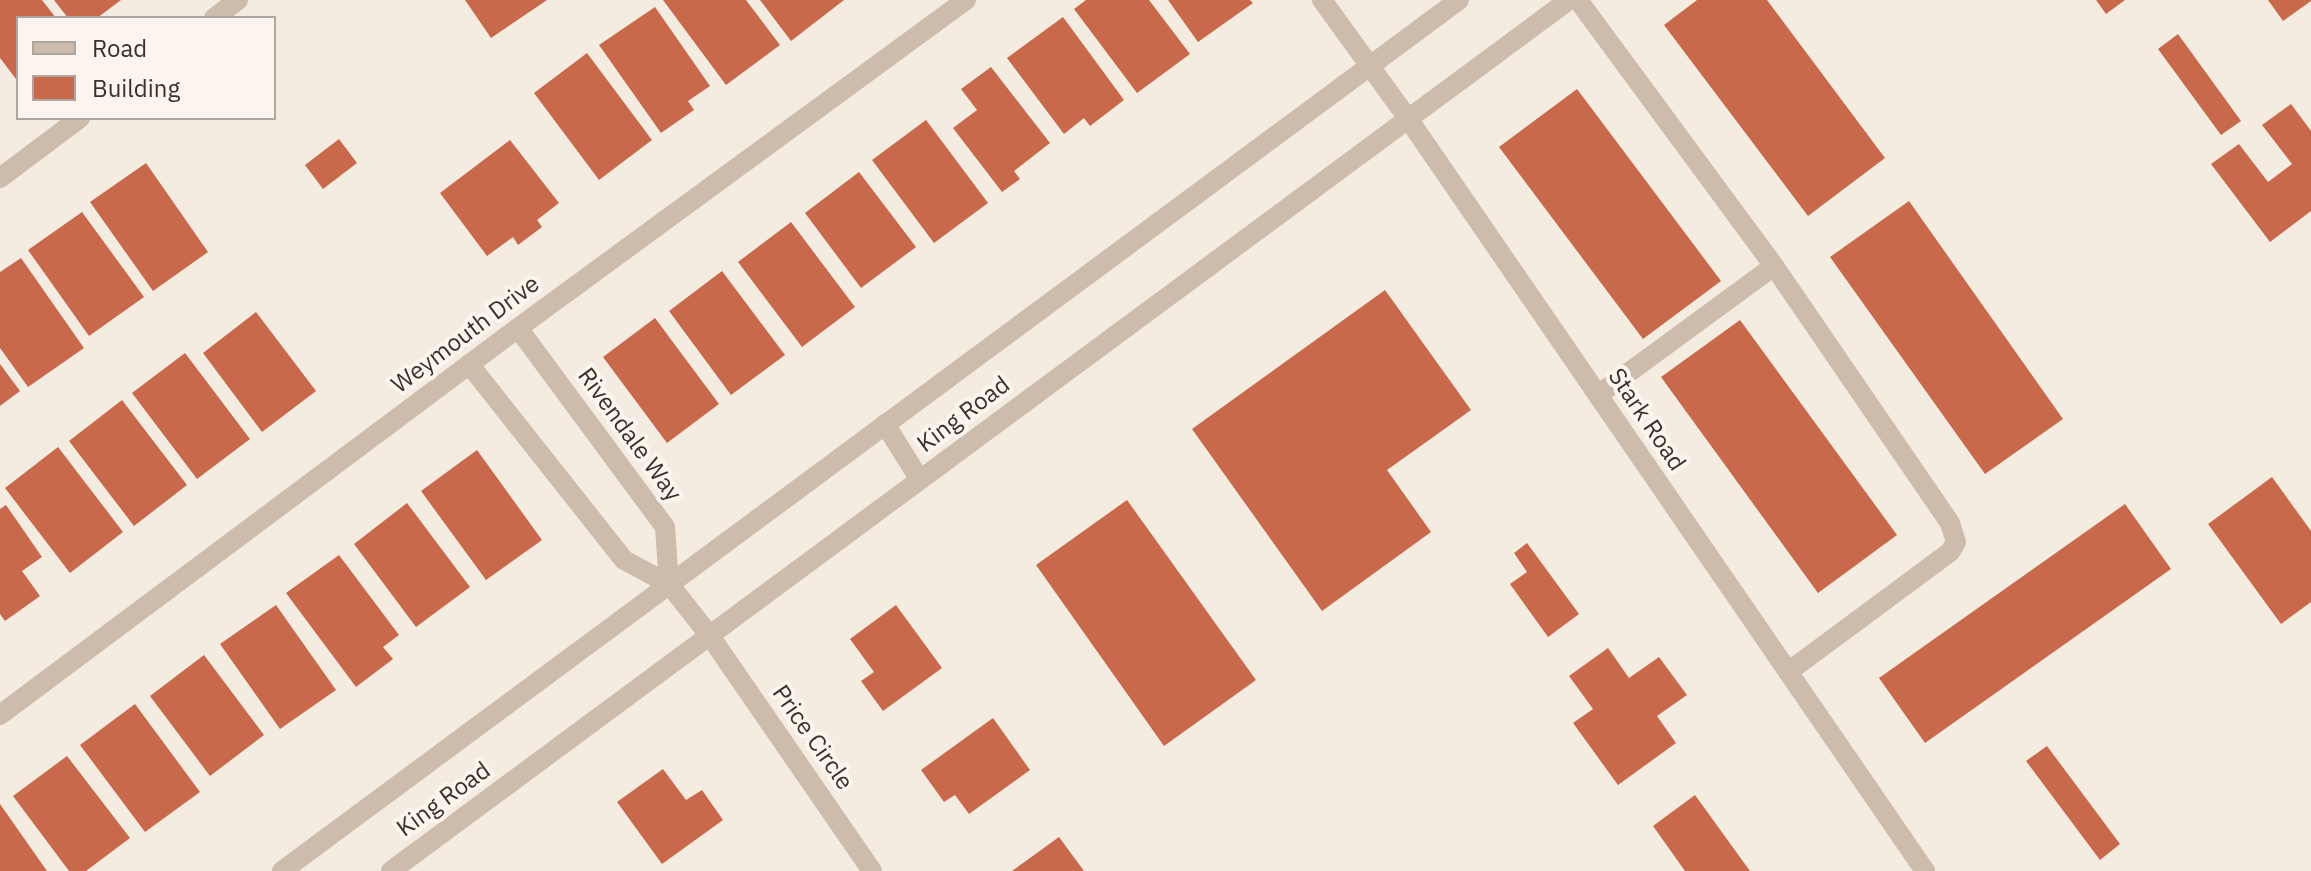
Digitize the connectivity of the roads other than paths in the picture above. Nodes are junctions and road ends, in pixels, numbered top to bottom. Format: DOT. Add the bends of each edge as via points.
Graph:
graph roads {
  1 [pos="238,0"];
  2 [pos="966,0"];
  3 [pos="1322,0"];
  4 [pos="1459,0"];
  5 [pos="1569,0"];
  6 [pos="1578,0"];
  7 [pos="217,16"];
  8 [pos="1370,66"];
  9 [pos="77,120"];
  10 [pos="1409,120"];
  11 [pos="0,178"];
  12 [pos="1774,266"];
  13 [pos="518,328"];
  14 [pos="469,364"];
  15 [pos="1598,395"];
  16 [pos="885,424"];
  17 [pos="920,480"];
  18 [pos="669,584"];
  19 [pos="710,636"];
  20 [pos="1788,672"];
  21 [pos="0,715"];
  22 [pos="304,865"];
  23 [pos="282,871"];
  24 [pos="391,871"];
  25 [pos="872,871"];
  26 [pos="1925,871"];
  1 -- 7 [label="street"];
  2 -- 13 [label="street, Weymouth Drive"];
  3 -- 8 [label="street, Stark Road"];
  4 -- 8 [label="street, King Road"];
  5 -- 10 [label="street, King Road"];
  6 -- 12 [label="street"];
  8 -- 10 [label="street, Stark Road"];
  8 -- 16 [label="street, King Road"];
  9 -- 11 [label="street"];
  10 -- 15 [label="street, Stark Road"];
  10 -- 17 [label="street, King Road"];
  12 -- 15 [label="street"];
  12 -- 20 [label="street" via="1950,523 1956,542 1950,552"];
  13 -- 14 [label="street, Weymouth Drive"];
  13 -- 18 [label="street, Rivendale Way" via="665,527"];
  14 -- 18 [label="street" via="624,560"];
  14 -- 21 [label="street, Weymouth Drive"];
  15 -- 20 [label="street, Stark Road"];
  16 -- 17 [label="street"];
  16 -- 18 [label="street, King Road"];
  17 -- 19 [label="street, King Road"];
  18 -- 19 [label="street"];
  18 -- 22 [label="street, King Road"];
  19 -- 24 [label="street, King Road"];
  19 -- 25 [label="street, Price Circle"];
  20 -- 26 [label="street, Stark Road"];
  22 -- 23 [label="street, King Road"];
}
